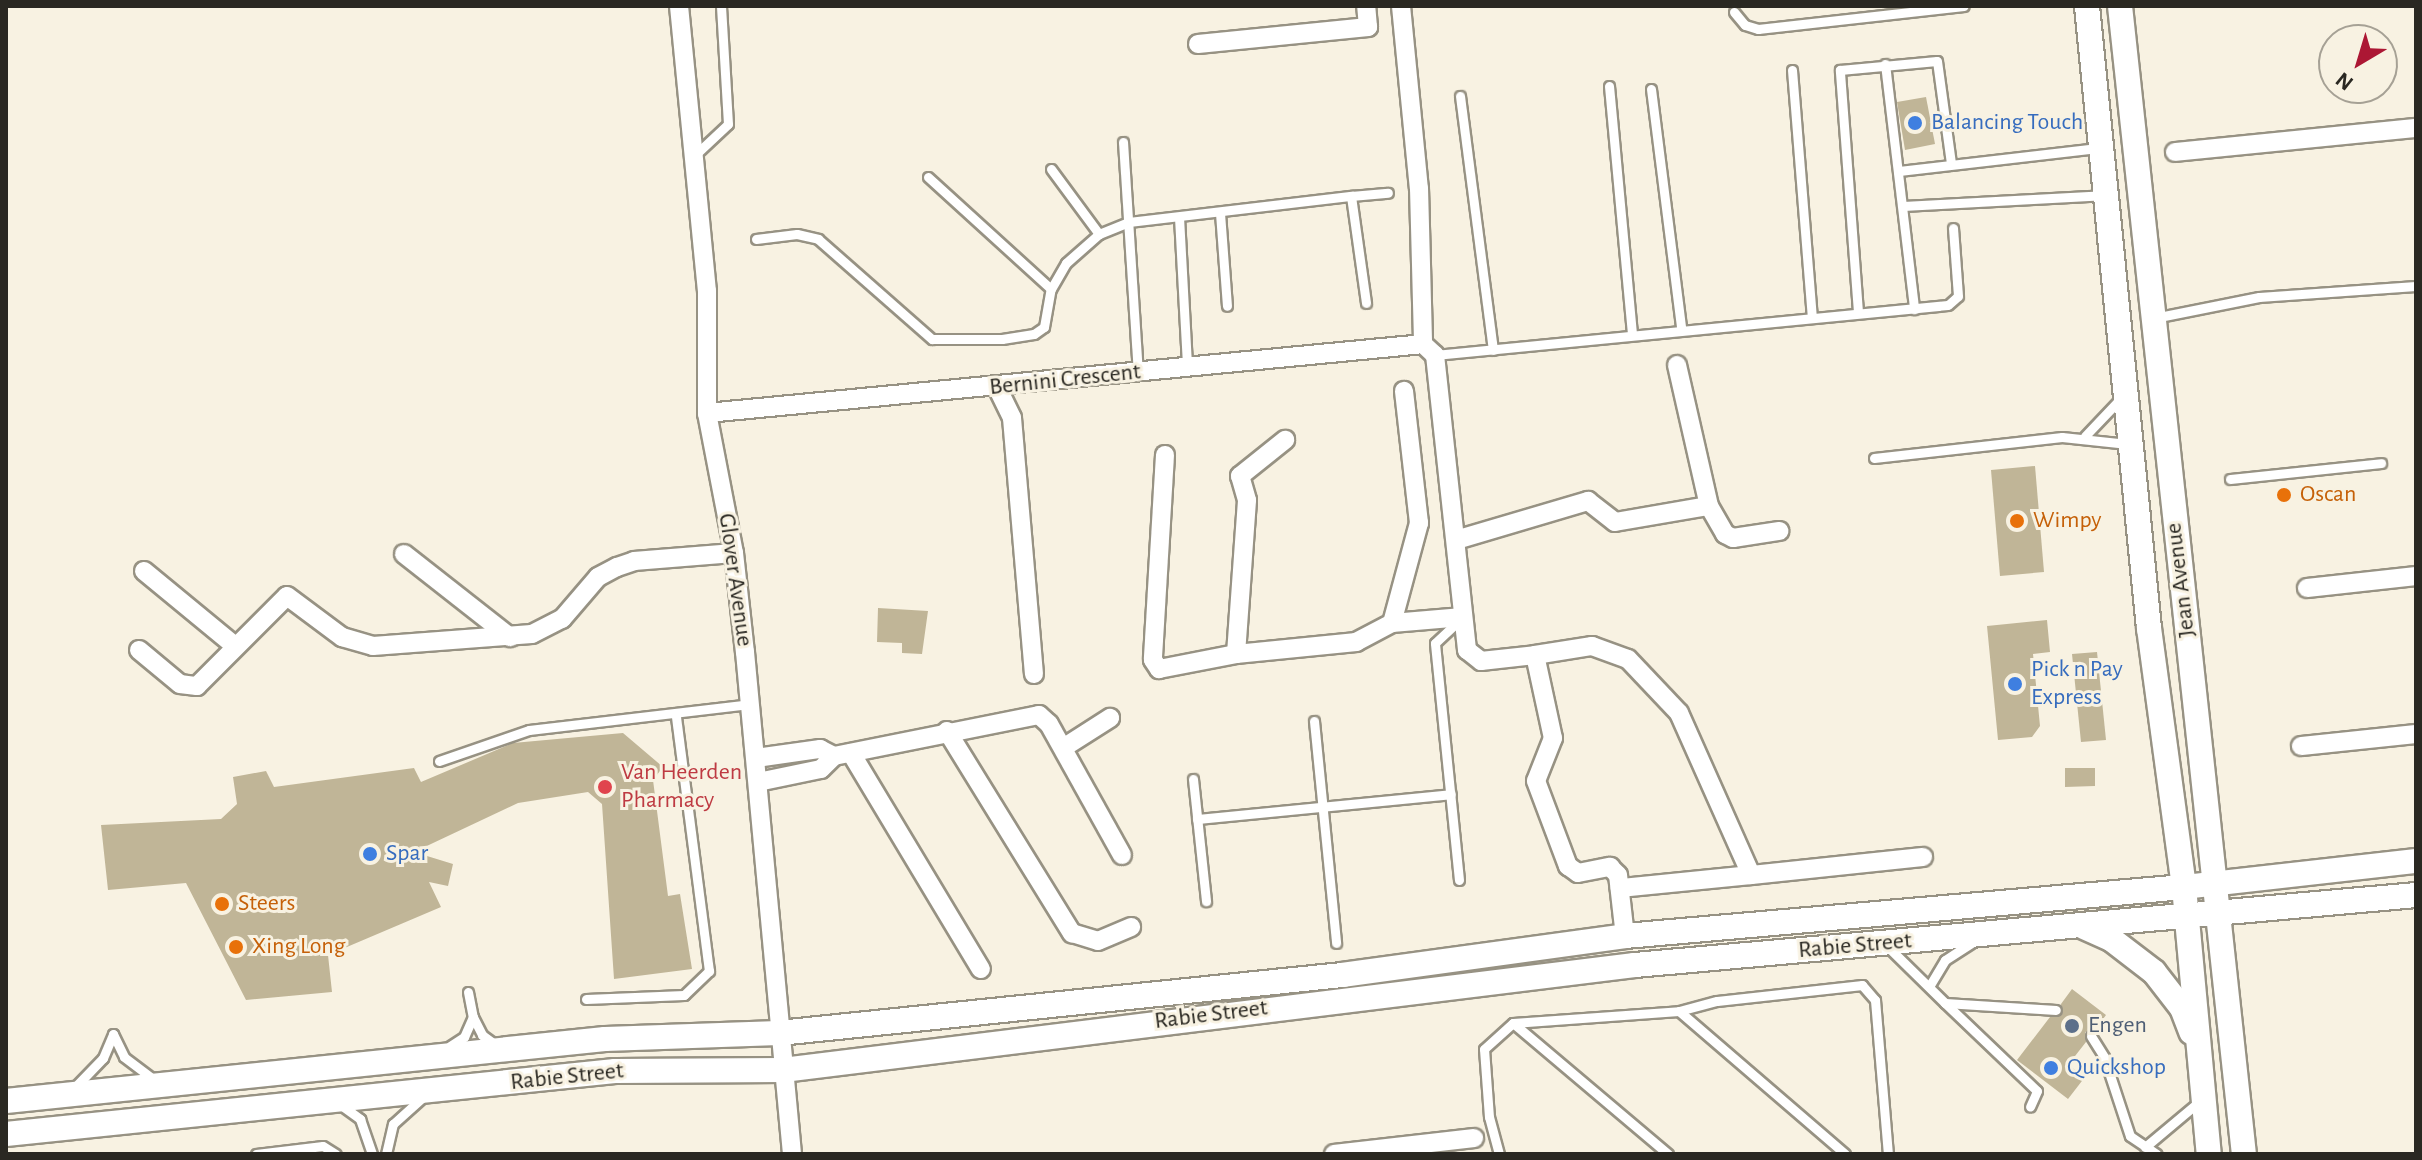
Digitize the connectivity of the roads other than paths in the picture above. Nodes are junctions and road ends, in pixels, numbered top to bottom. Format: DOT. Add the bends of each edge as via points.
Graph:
graph roads {
  1 [pos="679,6"];
  2 [pos="721,6"];
  3 [pos="1366,6"];
  4 [pos="1401,6"];
  5 [pos="1964,6"];
  6 [pos="2087,6"];
  7 [pos="2120,6"];
  8 [pos="1734,12"];
  9 [pos="1198,44"];
  10 [pos="1885,64"];
  11 [pos="1792,70"];
  12 [pos="1609,86"];
  13 [pos="1651,89"];
  14 [pos="1460,96"];
  15 [pos="2416,128"];
  16 [pos="1123,142"];
  17 [pos="2101,147"];
  18 [pos="2175,152"];
  19 [pos="694,155"];
  20 [pos="1951,163"];
  21 [pos="1051,169"];
  22 [pos="1899,171"];
  23 [pos="928,177"];
  24 [pos="1388,193"];
  25 [pos="2106,195"];
  26 [pos="1351,196"];
  27 [pos="1903,206"];
  28 [pos="1220,213"];
  29 [pos="1179,217"];
  30 [pos="1129,222"];
  31 [pos="1953,228"];
  32 [pos="1099,234"];
  33 [pos="756,239"];
  34 [pos="2416,286"];
  35 [pos="1051,289"];
  36 [pos="1366,303"];
  37 [pos="1227,306"];
  38 [pos="1914,309"];
  39 [pos="1858,312"];
  40 [pos="1812,317"];
  41 [pos="2151,318"];
  42 [pos="1681,328"];
  43 [pos="1632,333"];
  44 [pos="1429,349"];
  45 [pos="1493,350"];
  46 [pos="1677,365"];
  47 [pos="1187,367"];
  48 [pos="1138,372"];
  49 [pos="997,387"];
  50 [pos="1404,391"];
  51 [pos="2127,392"];
  52 [pos="707,413"];
  53 [pos="2085,436"];
  54 [pos="1285,440"];
  55 [pos="2132,445"];
  56 [pos="1165,455"];
  57 [pos="1874,458"];
  58 [pos="2381,463"];
  59 [pos="2230,479"];
  60 [pos="1709,506"];
  61 [pos="1779,531"];
  62 [pos="1456,540"];
  63 [pos="734,553"];
  64 [pos="404,554"];
  65 [pos="144,571"];
  66 [pos="2416,576"];
  67 [pos="2307,588"];
  68 [pos="1463,617"];
  69 [pos="1392,623"];
  70 [pos="510,637"];
  71 [pos="235,646"];
  72 [pos="139,650"];
  73 [pos="1236,654"];
  74 [pos="1535,655"];
  75 [pos="1034,674"];
  76 [pos="751,704"];
  77 [pos="676,716"];
  78 [pos="1110,718"];
  79 [pos="1314,721"];
  80 [pos="947,731"];
  81 [pos="2416,734"];
  82 [pos="2301,746"];
  83 [pos="1063,748"];
  84 [pos="843,754"];
  85 [pos="756,758"];
  86 [pos="439,761"];
  87 [pos="1193,779"];
  88 [pos="758,782"];
  89 [pos="1451,794"];
  90 [pos="1323,808"];
  91 [pos="1197,819"];
  92 [pos="1122,855"];
  93 [pos="1923,857"];
  94 [pos="2416,861"];
  95 [pos="1751,875"];
  96 [pos="1459,880"];
  97 [pos="2217,883"];
  98 [pos="2184,887"];
  99 [pos="1620,888"];
  100 [pos="2416,895"];
  101 [pos="1206,901"];
  102 [pos="2220,916"];
  103 [pos="2186,917"];
  104 [pos="2082,926"];
  105 [pos="1131,927"];
  106 [pos="1990,934"];
  107 [pos="1625,936"];
  108 [pos="1336,943"];
  109 [pos="1884,943"];
  110 [pos="981,969"];
  111 [pos="1930,985"];
  112 [pos="468,992"];
  113 [pos="586,999"];
  114 [pos="1945,1003"];
  115 [pos="2056,1010"];
  116 [pos="1679,1011"];
  117 [pos="473,1017"];
  118 [pos="1513,1023"];
  119 [pos="779,1033"];
  120 [pos="2091,1036"];
  121 [pos="519,1050"];
  122 [pos="2201,1057"];
  123 [pos="388,1061"];
  124 [pos="783,1070"];
  125 [pos="163,1084"];
  126 [pos="431,1092"];
  127 [pos="63,1095"];
  128 [pos="2205,1097"];
  129 [pos="6,1101"];
  130 [pos="334,1102"];
  131 [pos="2030,1107"];
  132 [pos="2241,1118"];
  133 [pos="6,1134"];
  134 [pos="1474,1138"];
  135 [pos="2145,1147"];
  136 [pos="256,1154"];
  137 [pos="336,1154"];
  138 [pos="372,1154"];
  139 [pos="386,1154"];
  140 [pos="792,1154"];
  141 [pos="1334,1154"];
  142 [pos="1499,1154"];
  143 [pos="1668,1154"];
  144 [pos="1845,1154"];
  145 [pos="1888,1154"];
  146 [pos="2157,1154"];
  147 [pos="2209,1154"];
  148 [pos="2244,1154"];
  149 [pos="2255,1154"];
  1 -- 19 [label="street, Glover Avenue"];
  2 -- 19 [label="lane" via="728,124"];
  3 -- 9 [label="street" via="1368,27"];
  4 -- 44 [label="street"];
  5 -- 8 [label="lane" via="1758,29 1745,25"];
  6 -- 17 [label="main road, Jean Avenue"];
  7 -- 41 [label="main road, Jean Avenue"];
  10 -- 20 [label="lane" via="1937,61"];
  10 -- 22 [label="lane"];
  10 -- 39 [label="lane" via="1837,73"];
  11 -- 40 [label="lane"];
  12 -- 43 [label="lane"];
  13 -- 42 [label="lane"];
  14 -- 45 [label="lane"];
  15 -- 18 [label="street"];
  16 -- 30 [label="lane"];
  17 -- 20 [label="lane"];
  17 -- 25 [label="main road, Jean Avenue"];
  19 -- 52 [label="street, Glover Avenue" via="707,291"];
  20 -- 22 [label="lane"];
  21 -- 32 [label="lane"];
  22 -- 27 [label="lane"];
  23 -- 35 [label="lane"];
  24 -- 26 [label="lane"];
  25 -- 27 [label="lane"];
  25 -- 51 [label="main road, Jean Avenue"];
  26 -- 28 [label="lane"];
  26 -- 36 [label="lane"];
  27 -- 38 [label="lane"];
  28 -- 29 [label="lane"];
  28 -- 37 [label="lane"];
  29 -- 30 [label="lane"];
  29 -- 47 [label="lane"];
  30 -- 32 [label="lane"];
  30 -- 48 [label="lane"];
  31 -- 38 [label="lane" via="1958,296 1948,305"];
  32 -- 35 [label="lane" via="1066,263"];
  33 -- 35 [label="lane" via="797,234 818,239 943,343 1034,334 1044,327"];
  34 -- 41 [label="lane" via="2259,297"];
  38 -- 39 [label="lane"];
  39 -- 40 [label="lane"];
  40 -- 42 [label="lane"];
  41 -- 55 [label="main road" via="2135,339 2143,430"];
  41 -- 97 [label="main road, Jean Avenue"];
  42 -- 43 [label="lane"];
  43 -- 45 [label="lane"];
  44 -- 45 [label="lane"];
  44 -- 47 [label="street, Bernini Crescent"];
  44 -- 62 [label="street"];
  46 -- 60 [label="street"];
  47 -- 48 [label="street, Bernini Crescent"];
  48 -- 49 [label="street, Bernini Crescent"];
  49 -- 52 [label="street, Bernini Crescent"];
  49 -- 75 [label="street" via="1012,418"];
  50 -- 69 [label="street" via="1419,523"];
  51 -- 53 [label="lane"];
  51 -- 55 [label="main road, Jean Avenue"];
  52 -- 63 [label="street, Glover Avenue"];
  53 -- 55 [label="lane"];
  53 -- 57 [label="lane"];
  54 -- 73 [label="street" via="1240,476 1247,500"];
  55 -- 98 [label="main road, Jean Avenue" via="2149,628"];
  56 -- 73 [label="street" via="1155,666"];
  58 -- 59 [label="lane"];
  60 -- 61 [label="street" via="1733,538"];
  60 -- 62 [label="street" via="1615,522 1588,501"];
  62 -- 68 [label="street"];
  63 -- 70 [label="street" via="617,567 598,577 546,630"];
  63 -- 76 [label="street, Glover Avenue"];
  64 -- 70 [label="street"];
  65 -- 71 [label="street"];
  66 -- 67 [label="street"];
  68 -- 69 [label="street"];
  68 -- 74 [label="street" via="1467,650 1481,661"];
  68 -- 89 [label="lane" via="1435,643"];
  69 -- 73 [label="street" via="1356,642"];
  70 -- 71 [label="street" via="373,646 342,637 287,596"];
  71 -- 72 [label="street" via="191,687"];
  74 -- 95 [label="street" via="1592,646 1628,659 1679,713"];
  74 -- 99 [label="street" via="1553,738 1536,781 1568,866 1578,873 1610,867"];
  76 -- 77 [label="lane"];
  76 -- 85 [label="street, Glover Avenue"];
  77 -- 86 [label="lane" via="529,730"];
  77 -- 113 [label="lane" via="709,971 684,995"];
  78 -- 83 [label="street"];
  79 -- 90 [label="lane"];
  80 -- 83 [label="street" via="1039,715"];
  80 -- 84 [label="street"];
  80 -- 105 [label="street" via="1072,933 1098,941"];
  81 -- 82 [label="street"];
  83 -- 92 [label="street"];
  84 -- 85 [label="street" via="820,749"];
  84 -- 88 [label="street" via="821,769"];
  84 -- 110 [label="street"];
  85 -- 88 [label="street, Glover Avenue"];
  87 -- 91 [label="lane"];
  88 -- 119 [label="street, Glover Avenue"];
  89 -- 90 [label="lane"];
  89 -- 96 [label="lane"];
  90 -- 91 [label="lane"];
  90 -- 108 [label="lane"];
  91 -- 101 [label="lane"];
  93 -- 95 [label="street"];
  94 -- 97 [label="main road, Rabie Street"];
  95 -- 99 [label="street"];
  97 -- 98 [label="main road, Rabie Street"];
  97 -- 102 [label="main road, Jean Avenue"];
  98 -- 103 [label="main road, Jean Avenue"];
  98 -- 107 [label="main road, Rabie Street"];
  99 -- 107 [label="street"];
  100 -- 102 [label="main road, Rabie Street"];
  102 -- 103 [label="main road, Rabie Street"];
  102 -- 132 [label="main road, Jean Avenue"];
  103 -- 104 [label="main road, Rabie Street"];
  103 -- 122 [label="main road, Jean Avenue"];
  104 -- 106 [label="main road, Rabie Street"];
  104 -- 122 [label="main road" via="2111,939 2154,972 2182,1008"];
  106 -- 109 [label="main road, Rabie Street"];
  106 -- 111 [label="lane" via="1955,951"];
  107 -- 119 [label="main road, Rabie Street" via="1342,975"];
  109 -- 111 [label="lane"];
  109 -- 124 [label="main road, Rabie Street" via="1635,965"];
  111 -- 114 [label="lane"];
  112 -- 117 [label="lane"];
  114 -- 115 [label="lane"];
  114 -- 131 [label="lane" via="2037,1091"];
  116 -- 118 [label="lane"];
  116 -- 144 [label="lane"];
  116 -- 145 [label="lane" via="1717,1001 1868,987 1875,1000"];
  117 -- 121 [label="lane" via="492,1044"];
  117 -- 123 [label="lane" via="454,1045"];
  118 -- 142 [label="lane" via="1484,1049 1489,1117"];
  118 -- 143 [label="lane"];
  119 -- 121 [label="main road, Rabie Street" via="605,1039"];
  119 -- 124 [label="street, Glover Avenue"];
  120 -- 135 [label="lane" via="2104,1057 2126,1130"];
  121 -- 123 [label="main road, Rabie Street"];
  122 -- 128 [label="main road, Jean Avenue"];
  123 -- 125 [label="main road, Rabie Street"];
  124 -- 126 [label="main road, Rabie Street" via="615,1071"];
  124 -- 140 [label="street, Glover Avenue"];
  125 -- 127 [label="main road, Rabie Street"];
  125 -- 127 [label="lane" via="124,1057 113,1034 95,1069"];
  126 -- 130 [label="main road, Rabie Street"];
  126 -- 139 [label="lane" via="393,1124"];
  127 -- 129 [label="main road, Rabie Street"];
  128 -- 135 [label="lane"];
  128 -- 147 [label="main road, Jean Avenue"];
  130 -- 133 [label="main road, Rabie Street"];
  130 -- 138 [label="lane" via="360,1119"];
  132 -- 148 [label="main road, Jean Avenue"];
  132 -- 149 [label="lane"];
  134 -- 141 [label="street"];
  135 -- 146 [label="lane"];
  136 -- 137 [label="lane" via="323,1146"];
}
